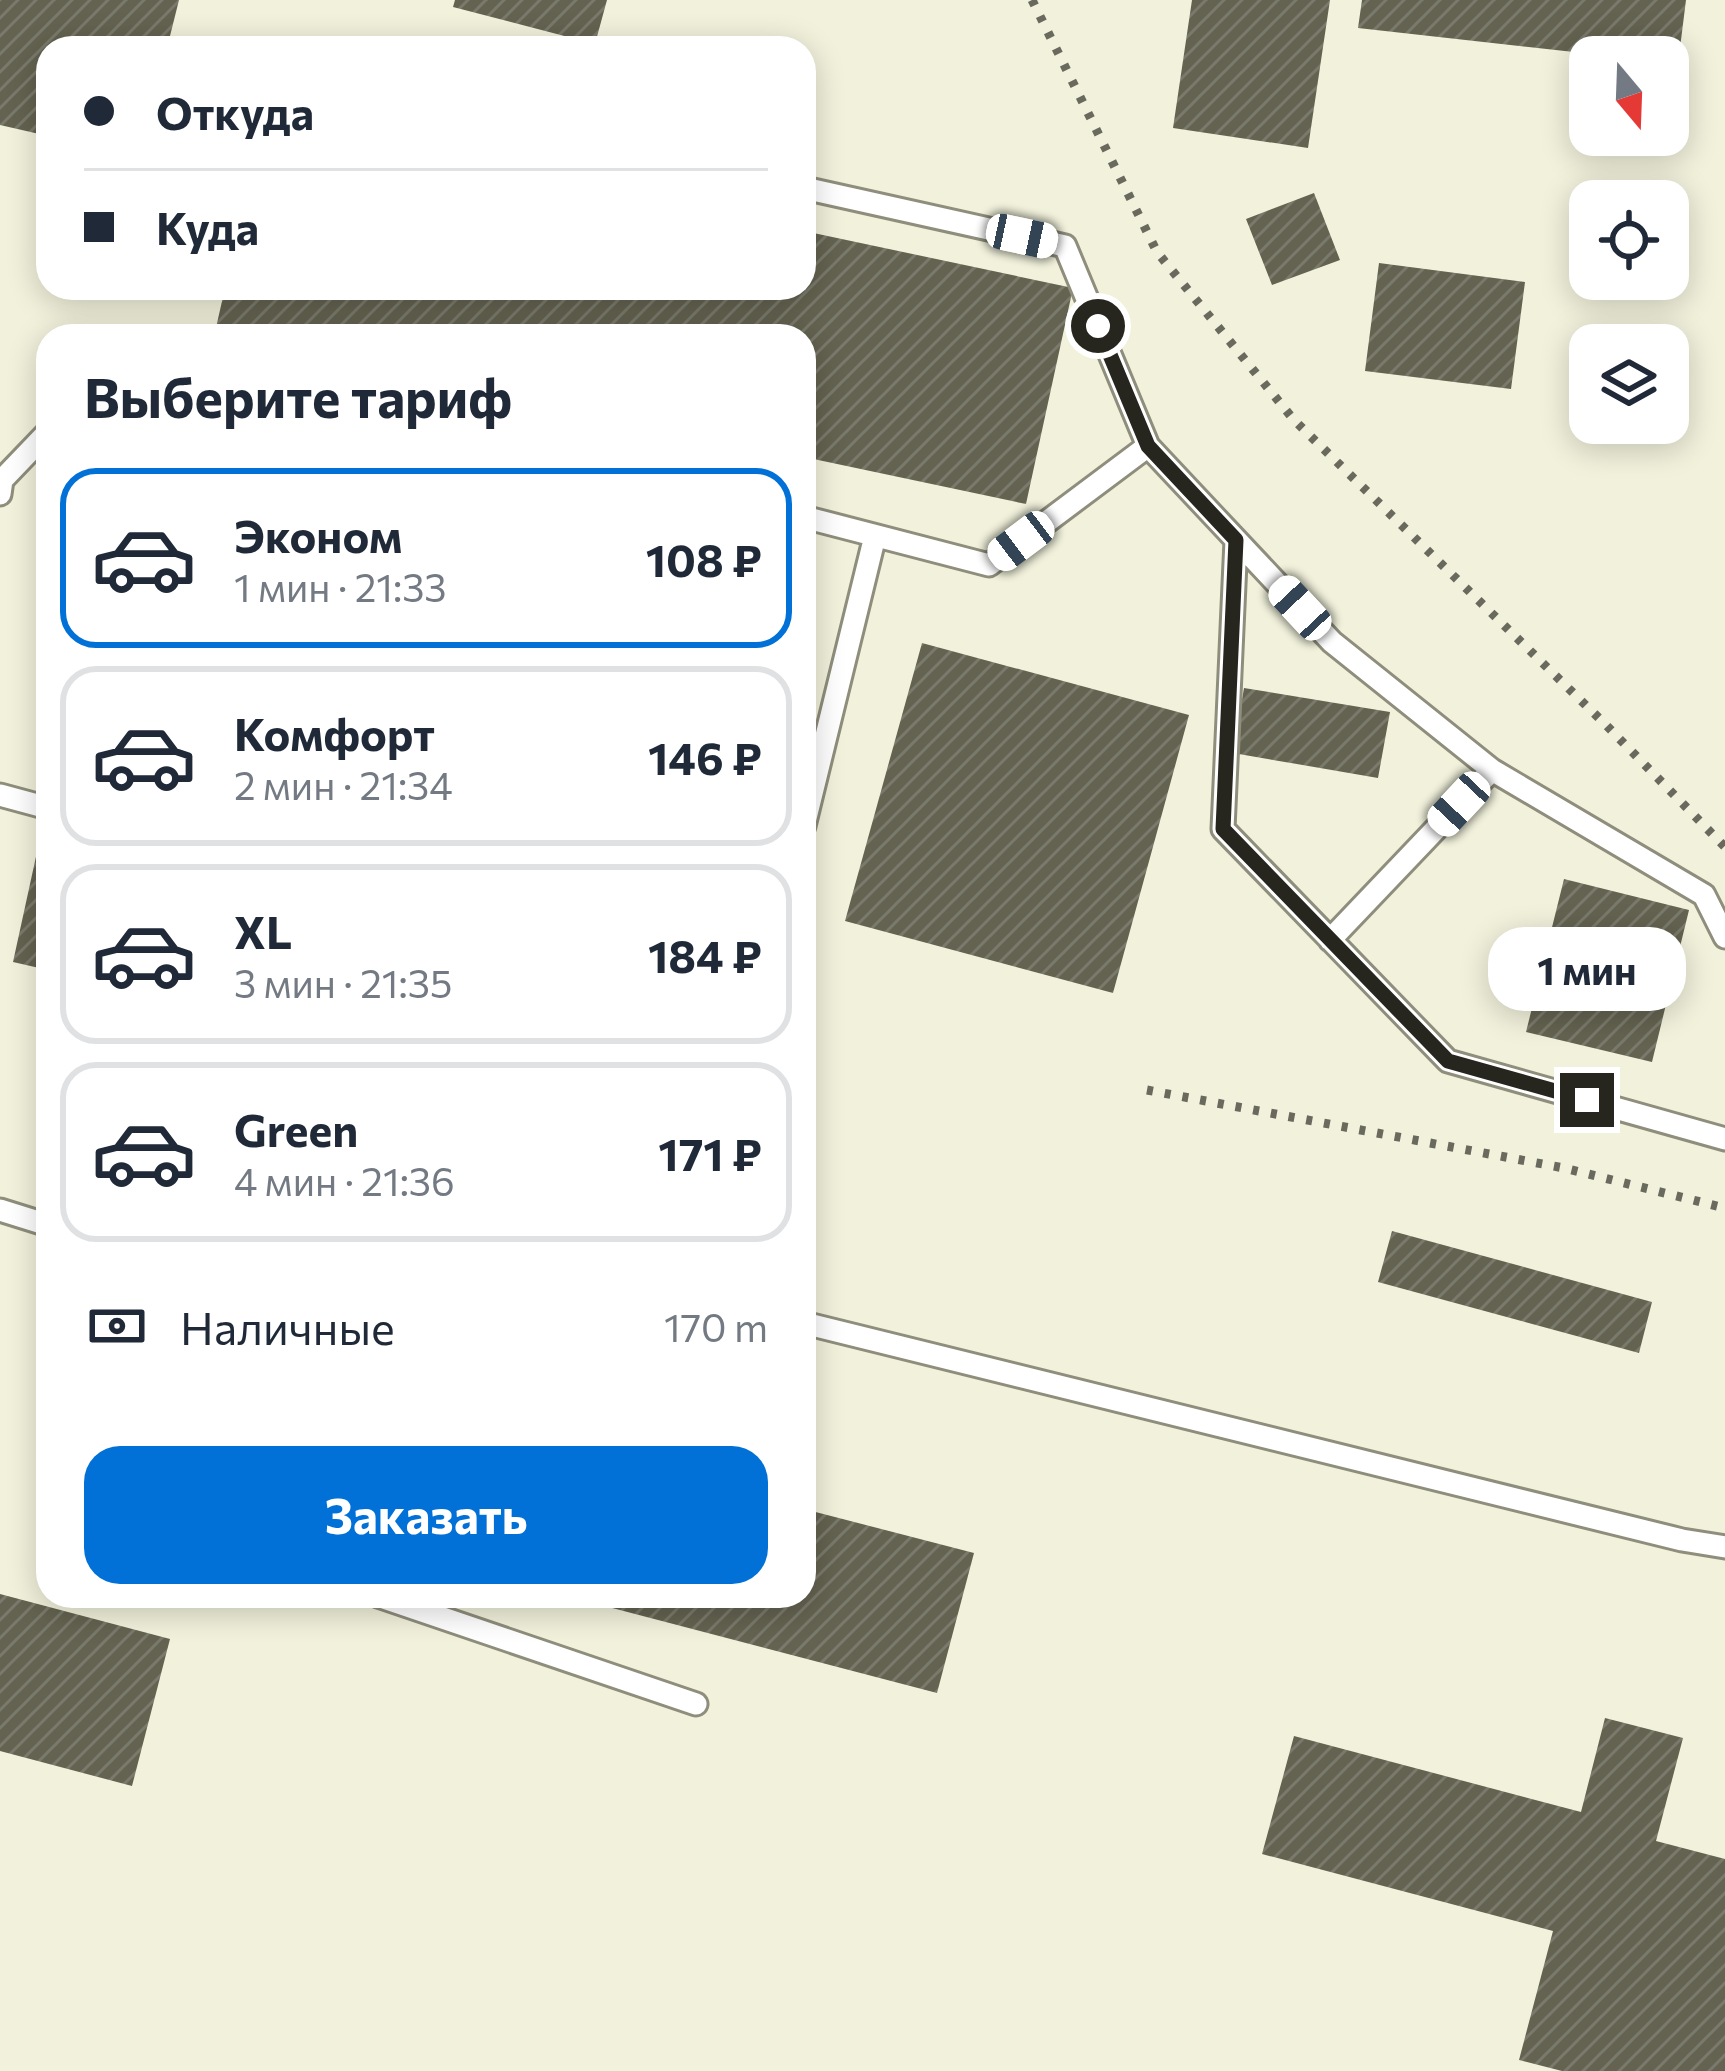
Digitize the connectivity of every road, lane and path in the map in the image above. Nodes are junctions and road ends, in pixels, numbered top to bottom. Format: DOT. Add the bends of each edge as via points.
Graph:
graph roads {
  1 [pos="816,191"];
  2 [pos="36,445"];
  3 [pos="1148,446"];
  4 [pos="0,494"];
  5 [pos="816,521"];
  6 [pos="875,536"];
  7 [pos="1236,540"];
  8 [pos="816,757"];
  9 [pos="1492,770"];
  10 [pos="0,795"];
  11 [pos="36,805"];
  12 [pos="1725,937"];
  13 [pos="1330,940"];
  14 [pos="1725,1139"];
  15 [pos="0,1210"];
  16 [pos="36,1221"];
  17 [pos="816,1326"];
  18 [pos="1725,1547"];
  19 [pos="413,1608"];
  20 [pos="696,1704"];
  1 -- 3 [label="lane" via="1065,246"];
  2 -- 4 [label="lane" via="2,481"];
  3 -- 6 [label="lane" via="989,565"];
  3 -- 7 [label="lane"];
  5 -- 6 [label="lane"];
  6 -- 8 [label="lane"];
  7 -- 9 [label="lane" via="1332,641"];
  7 -- 13 [label="lane" via="1223,829"];
  9 -- 12 [label="lane" via="1704,895"];
  9 -- 13 [label="lane"];
  10 -- 11 [label="lane"];
  13 -- 14 [label="lane" via="1448,1061"];
  15 -- 16 [label="lane"];
  17 -- 18 [label="lane"];
  19 -- 20 [label="lane"];
}
